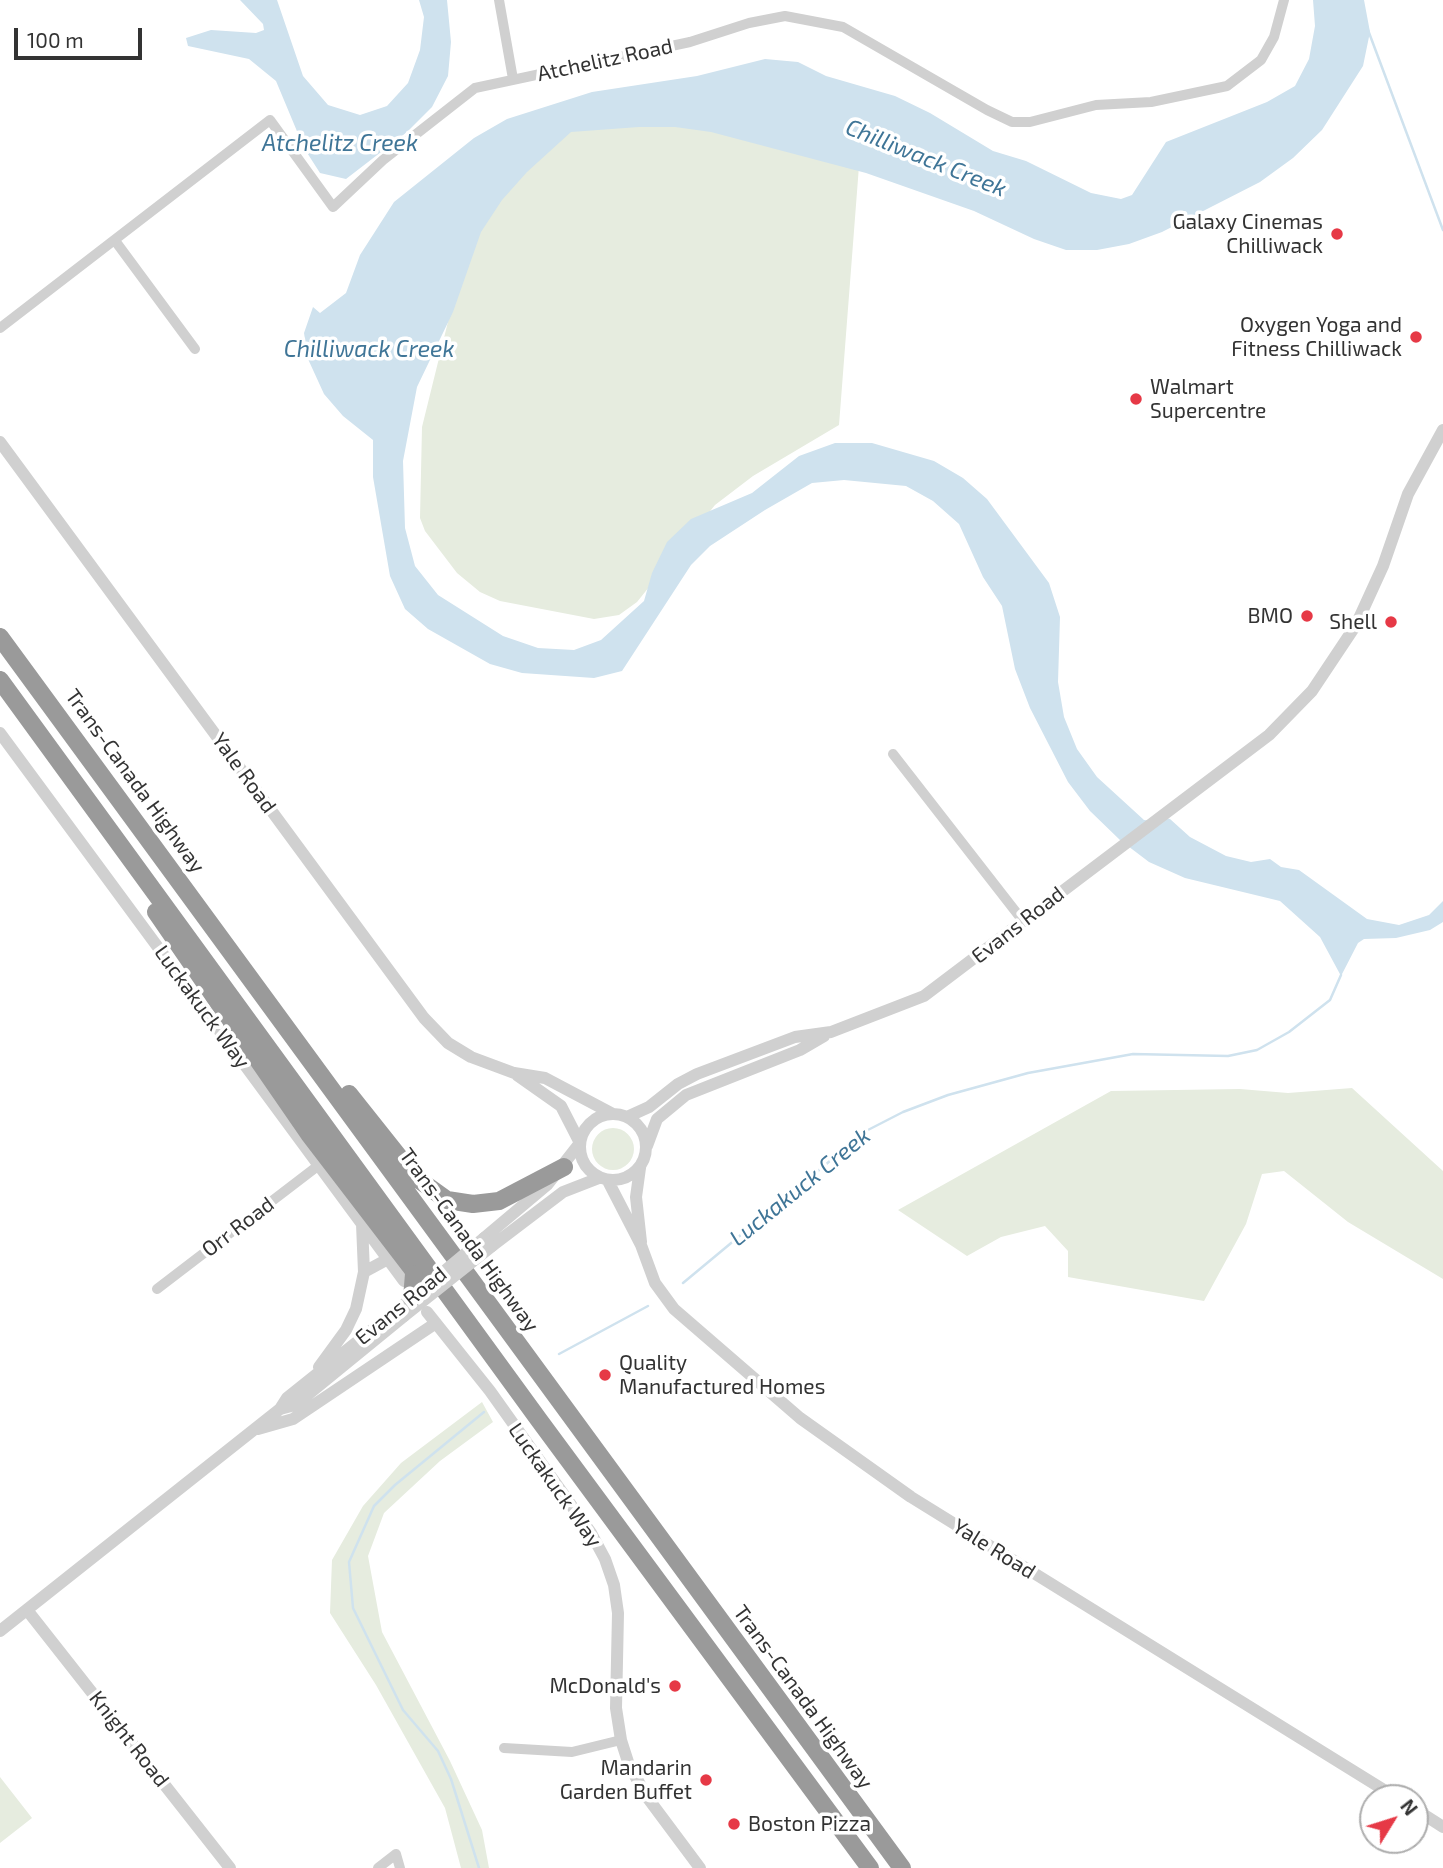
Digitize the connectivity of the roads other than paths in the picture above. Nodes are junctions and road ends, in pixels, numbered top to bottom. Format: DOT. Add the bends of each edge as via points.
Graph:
graph roads {
  1 [pos="499,0"];
  2 [pos="1284,0"];
  3 [pos="513,79"];
  4 [pos="116,242"];
  5 [pos="0,328"];
  6 [pos="195,349"];
  7 [pos="1443,430"];
  8 [pos="0,442"];
  9 [pos="0,637"];
  10 [pos="0,680"];
  11 [pos="0,733"];
  12 [pos="893,754"];
  13 [pos="132,859"];
  14 [pos="1023,921"];
  15 [pos="216,929"];
  16 [pos="831,1032"];
  17 [pos="514,1073"];
  18 [pos="612,1114"];
  19 [pos="627,1117"];
  20 [pos="580,1143"];
  21 [pos="647,1146"];
  22 [pos="319,1165"];
  23 [pos="564,1167"];
  24 [pos="640,1168"];
  25 [pos="603,1179"];
  26 [pos="362,1224"];
  27 [pos="488,1242"];
  28 [pos="641,1245"];
  29 [pos="388,1259"];
  30 [pos="364,1272"];
  31 [pos="157,1289"];
  32 [pos="413,1294"];
  33 [pos="427,1312"];
  34 [pos="436,1323"];
  35 [pos="311,1378"];
  36 [pos="280,1409"];
  37 [pos="251,1431"];
  38 [pos="27,1611"];
  39 [pos="0,1631"];
  40 [pos="621,1740"];
  41 [pos="504,1748"];
  42 [pos="1374,1784"];
  43 [pos="230,1868"];
  44 [pos="378,1868"];
  45 [pos="400,1868"];
  46 [pos="700,1868"];
  47 [pos="870,1868"];
  48 [pos="902,1868"];
  1 -- 3 [label="street"];
  2 -- 3 [label="street, Atchelitz Road" via="1274,37 1261,60 1227,86 1151,102 1096,106 1030,122 1012,122 987,110 843,27 785,16 690,42"];
  3 -- 4 [label="street, Atchelitz Road" via="475,88 461,97 333,206 270,120"];
  4 -- 5 [label="street, Atchelitz Road"];
  4 -- 6 [label="street"];
  7 -- 14 [label="street, Evans Road" via="1408,494 1370,597 1324,674 1292,713"];
  8 -- 17 [label="street, Yale Road" via="424,1018 471,1058"];
  9 -- 15 [label="highway, Trans-Canada Highway"];
  10 -- 13 [label="highway"];
  11 -- 22 [label="street, Luckakuck Way"];
  12 -- 14 [label="street"];
  13 -- 32 [label="highway" via="140,889"];
  13 -- 47 [label="highway"];
  14 -- 16 [label="street, Evans Road" via="924,996"];
  15 -- 23 [label="highway" via="426,1188 460,1203 486,1203 514,1195"];
  15 -- 48 [label="highway, Trans-Canada Highway"];
  16 -- 19 [label="street, Evans Road" via="795,1037 697,1074"];
  16 -- 21 [label="street, Evans Road" via="800,1050 686,1095 657,1119"];
  17 -- 18 [label="street, Yale Road" via="545,1078"];
  17 -- 20 [label="street, Yale Road" via="561,1105"];
  18 -- 19 [label="street"];
  18 -- 20 [label="street" via="594,1119"];
  19 -- 21 [label="street" via="641,1129"];
  20 -- 23 [label="street, Evans Road"];
  20 -- 25 [label="street" via="585,1165"];
  21 -- 24 [label="street"];
  22 -- 26 [label="street, Luckakuck Way"];
  22 -- 31 [label="street, Orr Road"];
  23 -- 27 [label="street, Evans Road"];
  24 -- 25 [label="street" via="626,1179"];
  24 -- 28 [label="street, Yale Road" via="636,1197"];
  25 -- 27 [label="street, Evans Road" via="563,1192"];
  25 -- 28 [label="street, Yale Road"];
  26 -- 29 [label="street, Luckakuck Way"];
  26 -- 30 [label="street"];
  27 -- 32 [label="street, Evans Road, bridge"];
  28 -- 42 [label="street, Yale Road" via="655,1283 674,1310 800,1418 911,1497"];
  29 -- 30 [label="street"];
  29 -- 32 [label="street, Luckakuck Way"];
  30 -- 35 [label="street" via="346,1330"];
  32 -- 35 [label="street, Evans Road"];
  32 -- 36 [label="street, Evans Road" via="295,1405"];
  33 -- 34 [label="street, Luckakuck Way"];
  34 -- 37 [label="street" via="293,1419"];
  34 -- 40 [label="street, Luckakuck Way" via="496,1399 605,1559 618,1613 616,1708"];
  35 -- 36 [label="street, Evans Road"];
  36 -- 37 [label="street, Evans Road"];
  37 -- 38 [label="street, Evans Road"];
  38 -- 39 [label="street, Evans Road"];
  38 -- 43 [label="street, Knight Road"];
  40 -- 41 [label="street" via="572,1752"];
  40 -- 46 [label="street, Luckakuck Way" via="645,1793"];
  44 -- 45 [label="street" via="396,1854"];
}
